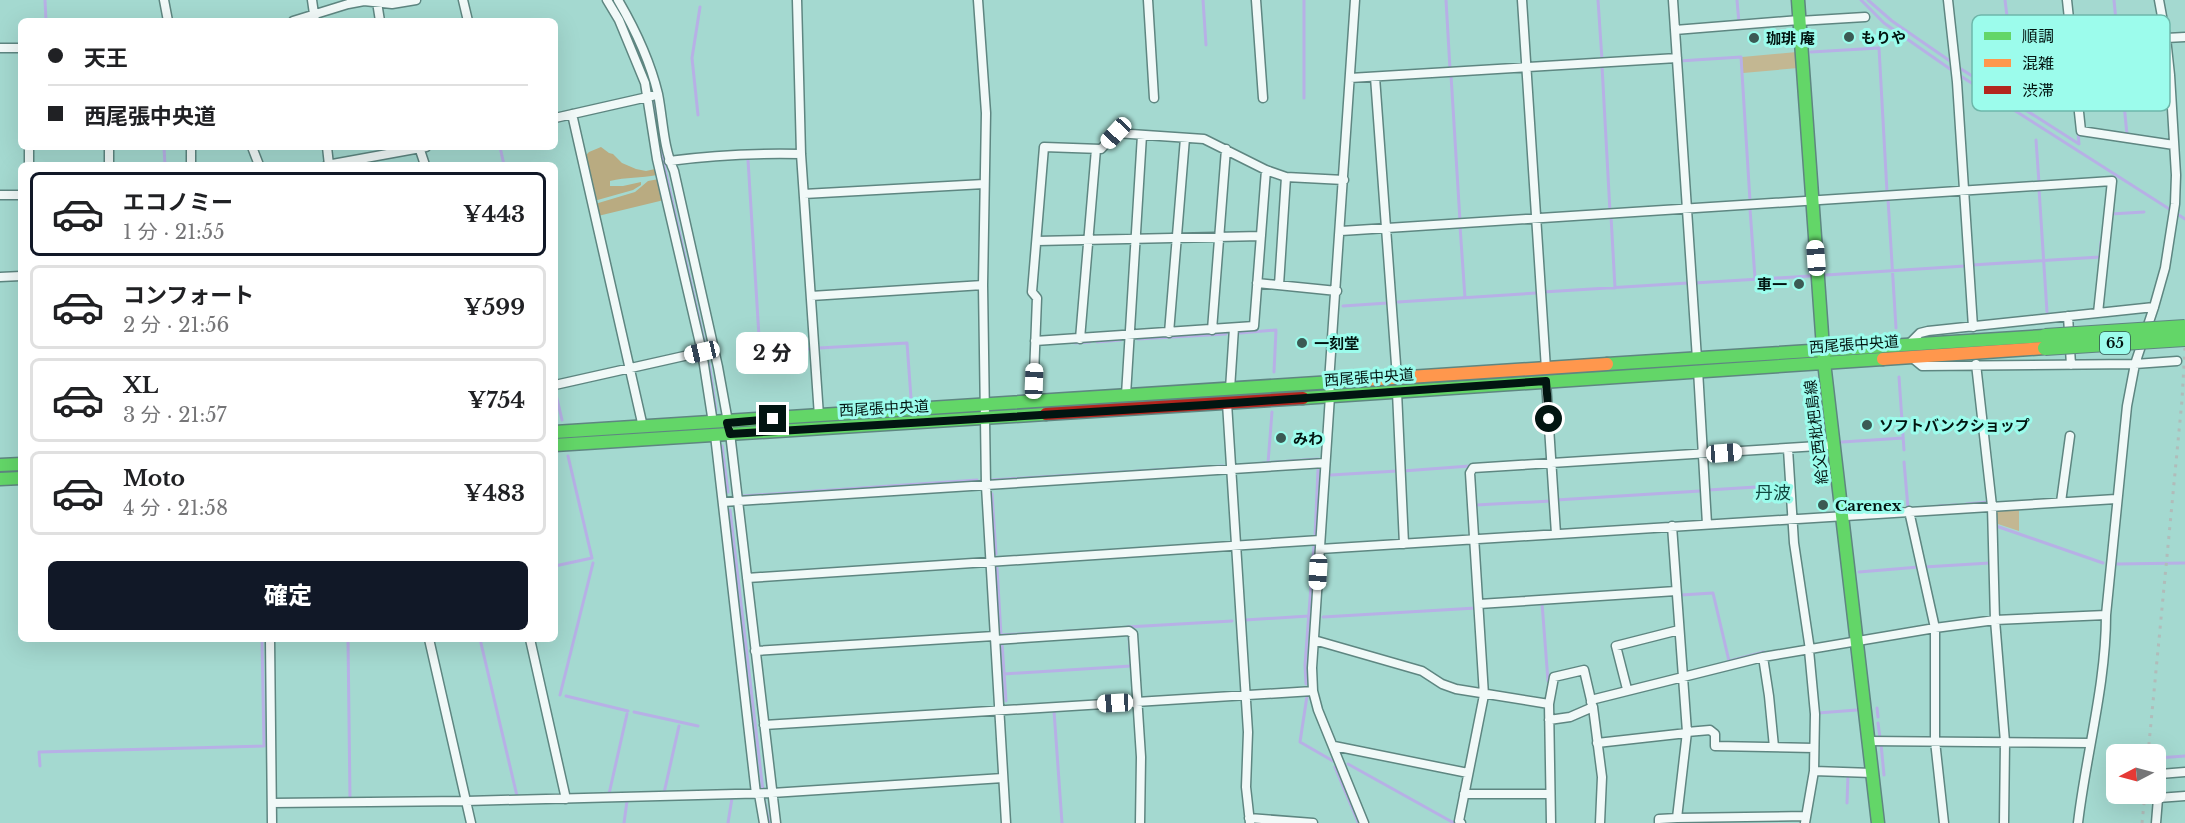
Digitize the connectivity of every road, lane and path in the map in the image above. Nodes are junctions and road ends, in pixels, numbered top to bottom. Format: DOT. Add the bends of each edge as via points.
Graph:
graph roads {
  1 [pos="164,0"];
  2 [pos="312,0"];
  3 [pos="416,0"];
  4 [pos="463,0"];
  5 [pos="607,0"];
  6 [pos="618,0"];
  7 [pos="797,0"];
  8 [pos="978,0"];
  9 [pos="1148,0"];
  10 [pos="1256,0"];
  11 [pos="1355,0"];
  12 [pos="1522,0"];
  13 [pos="1673,0"];
  14 [pos="1798,0"];
  15 [pos="1948,0"];
  16 [pos="2067,0"];
  17 [pos="2159,0"];
  18 [pos="377,2"];
  19 [pos="2069,15"];
  20 [pos="2162,15"];
  21 [pos="315,17"];
  22 [pos="1865,17"];
  23 [pos="167,18"];
  24 [pos="380,18"];
  25 [pos="467,18"];
  26 [pos="1799,21"];
  27 [pos="1675,30"];
  28 [pos="0,48"];
  29 [pos="18,48"];
  30 [pos="1677,58"];
  31 [pos="1526,69"];
  32 [pos="1375,77"];
  33 [pos="1350,78"];
  34 [pos="2170,92"];
  35 [pos="658,95"];
  36 [pos="647,97"];
  37 [pos="1154,98"];
  38 [pos="1263,98"];
  39 [pos="2079,111"];
  40 [pos="572,114"];
  41 [pos="558,117"];
  42 [pos="1143,135"];
  43 [pos="1185,138"];
  44 [pos="2174,145"];
  45 [pos="1096,149"];
  46 [pos="1226,149"];
  47 [pos="411,150"];
  48 [pos="801,154"];
  49 [pos="669,161"];
  50 [pos="345,162"];
  51 [pos="1266,170"];
  52 [pos="1286,177"];
  53 [pos="1344,180"];
  54 [pos="984,184"];
  55 [pos="1964,191"];
  56 [pos="804,194"];
  57 [pos="0,195"];
  58 [pos="18,195"];
  59 [pos="1812,201"];
  60 [pos="1686,209"];
  61 [pos="1535,219"];
  62 [pos="1385,229"];
  63 [pos="1341,231"];
  64 [pos="1261,236"];
  65 [pos="1219,237"];
  66 [pos="1177,238"];
  67 [pos="1136,239"];
  68 [pos="1089,240"];
  69 [pos="1037,241"];
  70 [pos="0,276"];
  71 [pos="18,276"];
  72 [pos="1257,283"];
  73 [pos="983,285"];
  74 [pos="1279,285"];
  75 [pos="1337,291"];
  76 [pos="811,296"];
  77 [pos="2154,307"];
  78 [pos="2098,313"];
  79 [pos="2068,316"];
  80 [pos="1973,327"];
  81 [pos="2185,327"];
  82 [pos="1234,328"];
  83 [pos="1212,330"];
  84 [pos="1170,333"];
  85 [pos="1130,336"];
  86 [pos="1080,339"];
  87 [pos="2185,339"];
  88 [pos="1035,341"];
  89 [pos="2045,342"];
  90 [pos="1909,351"];
  91 [pos="702,352"];
  92 [pos="1824,356"];
  93 [pos="2177,361"];
  94 [pos="1697,364"];
  95 [pos="1976,364"];
  96 [pos="2135,364"];
  97 [pos="2071,365"];
  98 [pos="630,368"];
  99 [pos="1546,375"];
  100 [pos="558,384"];
  101 [pos="1397,385"];
  102 [pos="1230,388"];
  103 [pos="1330,389"];
  104 [pos="1126,395"];
  105 [pos="1033,401"];
  106 [pos="1227,403"];
  107 [pos="984,404"];
  108 [pos="819,416"];
  109 [pos="984,418"];
  110 [pos="643,427"];
  111 [pos="728,428"];
  112 [pos="714,429"];
  113 [pos="558,432"];
  114 [pos="2070,436"];
  115 [pos="558,445"];
  116 [pos="1834,445"];
  117 [pos="1788,449"];
  118 [pos="1703,455"];
  119 [pos="1325,463"];
  120 [pos="18,464"];
  121 [pos="1552,464"];
  122 [pos="0,465"];
  123 [pos="1231,469"];
  124 [pos="18,478"];
  125 [pos="0,479"];
  126 [pos="986,486"];
  127 [pos="2116,499"];
  128 [pos="738,501"];
  129 [pos="723,502"];
  130 [pos="2061,502"];
  131 [pos="1992,506"];
  132 [pos="1909,511"];
  133 [pos="1842,515"];
  134 [pos="1792,519"];
  135 [pos="1707,524"];
  136 [pos="1672,526"];
  137 [pos="1556,534"];
  138 [pos="1475,539"];
  139 [pos="1320,544"];
  140 [pos="1404,544"];
  141 [pos="1236,545"];
  142 [pos="990,562"];
  143 [pos="747,578"];
  144 [pos="1676,591"];
  145 [pos="1479,604"];
  146 [pos="2106,615"];
  147 [pos="1995,620"];
  148 [pos="1935,628"];
  149 [pos="1679,630"];
  150 [pos="994,638"];
  151 [pos="1314,640"];
  152 [pos="270,642"];
  153 [pos="430,642"];
  154 [pos="531,642"];
  155 [pos="1857,642"];
  156 [pos="1809,650"];
  157 [pos="755,651"];
  158 [pos="1763,657"];
  159 [pos="1682,676"];
  160 [pos="1627,689"];
  161 [pos="1313,691"];
  162 [pos="1484,694"];
  163 [pos="1246,695"];
  164 [pos="1138,702"];
  165 [pos="1592,703"];
  166 [pos="1549,704"];
  167 [pos="999,710"];
  168 [pos="1549,720"];
  169 [pos="764,725"];
  170 [pos="1687,732"];
  171 [pos="1868,741"];
  172 [pos="1935,741"];
  173 [pos="2005,742"];
  174 [pos="2090,742"];
  175 [pos="1597,743"];
  176 [pos="1334,746"];
  177 [pos="1774,747"];
  178 [pos="1815,748"];
  179 [pos="1814,771"];
  180 [pos="2185,772"];
  181 [pos="1468,773"];
  182 [pos="1872,773"];
  183 [pos="2166,774"];
  184 [pos="1003,778"];
  185 [pos="772,793"];
  186 [pos="757,794"];
  187 [pos="1464,794"];
  188 [pos="1550,794"];
  189 [pos="2185,796"];
  190 [pos="2166,797"];
  191 [pos="566,798"];
  192 [pos="466,801"];
  193 [pos="272,803"];
  194 [pos="2158,804"];
  195 [pos="1677,818"];
  196 [pos="1250,820"];
  197 [pos="1805,820"];
  198 [pos="272,823"];
  199 [pos="471,823"];
  200 [pos="764,823"];
  201 [pos="776,823"];
  202 [pos="1006,823"];
  203 [pos="1140,823"];
  204 [pos="1313,823"];
  205 [pos="1364,823"];
  206 [pos="1461,823"];
  207 [pos="1551,823"];
  208 [pos="1600,823"];
  209 [pos="1659,823"];
  210 [pos="1878,823"];
  211 [pos="1944,823"];
  212 [pos="2004,823"];
  213 [pos="2078,823"];
  214 [pos="2156,823"];
  1 -- 23 [label="street"];
  2 -- 21 [label="street"];
  3 -- 18 [label="street"];
  4 -- 25 [label="street"];
  5 -- 36 [label="street" via="636,59"];
  6 -- 35 [label="street" via="650,66"];
  7 -- 48 [label="street"];
  8 -- 54 [label="street" via="986,112"];
  9 -- 37 [label="street"];
  10 -- 38 [label="street"];
  11 -- 33 [label="street"];
  12 -- 31 [label="street"];
  13 -- 27 [label="street"];
  14 -- 26 [label="main road, 給父西枇杷島線"];
  15 -- 55 [label="street"];
  16 -- 19 [label="street"];
  17 -- 20 [label="street"];
  18 -- 21 [label="street" via="348,3"];
  18 -- 24 [label="street"];
  22 -- 26 [label="street"];
  26 -- 27 [label="street"];
  26 -- 59 [label="main road, 給父西枇杷島線"];
  27 -- 30 [label="street"];
  28 -- 29 [label="street"];
  30 -- 31 [label="street"];
  30 -- 60 [label="street"];
  31 -- 32 [label="street"];
  31 -- 61 [label="street"];
  32 -- 33 [label="street"];
  32 -- 62 [label="street"];
  33 -- 53 [label="street"];
  34 -- 44 [label="street"];
  35 -- 36 [label="street"];
  35 -- 49 [label="street"];
  36 -- 40 [label="street"];
  36 -- 91 [label="street" via="657,159"];
  39 -- 44 [label="street" via="2081,131"];
  40 -- 41 [label="street"];
  40 -- 98 [label="street"];
  42 -- 43 [label="street"];
  42 -- 45 [label="street" via="1116,133 1101,150"];
  42 -- 67 [label="street"];
  43 -- 46 [label="street" via="1204,139"];
  43 -- 66 [label="street"];
  44 -- 77 [label="street" via="2175,204"];
  45 -- 68 [label="street"];
  45 -- 69 [label="street" via="1044,147"];
  46 -- 51 [label="street"];
  46 -- 65 [label="street"];
  47 -- 50 [label="street"];
  48 -- 49 [label="street" via="710,155"];
  48 -- 56 [label="street"];
  49 -- 111 [label="street" via="716,355"];
  51 -- 52 [label="street"];
  51 -- 64 [label="street"];
  52 -- 53 [label="street"];
  52 -- 74 [label="street"];
  53 -- 63 [label="street"];
  54 -- 56 [label="street"];
  54 -- 73 [label="street"];
  55 -- 59 [label="street"];
  55 -- 78 [label="street" via="2112,181"];
  55 -- 80 [label="street"];
  56 -- 76 [label="street"];
  57 -- 58 [label="street"];
  59 -- 60 [label="street"];
  59 -- 92 [label="main road, 給父西枇杷島線"];
  60 -- 61 [label="street"];
  60 -- 94 [label="street"];
  61 -- 62 [label="street"];
  61 -- 99 [label="street"];
  62 -- 63 [label="street"];
  62 -- 101 [label="street"];
  63 -- 75 [label="street"];
  64 -- 65 [label="street"];
  64 -- 72 [label="street"];
  65 -- 66 [label="street"];
  65 -- 83 [label="street"];
  66 -- 67 [label="street"];
  66 -- 84 [label="street"];
  67 -- 68 [label="street"];
  67 -- 85 [label="street"];
  68 -- 69 [label="street"];
  68 -- 86 [label="street"];
  69 -- 88 [label="street" via="1032,292 1037,298"];
  70 -- 71 [label="street"];
  72 -- 74 [label="street"];
  72 -- 82 [label="street" via="1254,326"];
  73 -- 76 [label="street"];
  73 -- 107 [label="street"];
  74 -- 75 [label="street"];
  75 -- 103 [label="street"];
  76 -- 108 [label="street"];
  77 -- 78 [label="street"];
  77 -- 96 [label="street"];
  78 -- 79 [label="street"];
  79 -- 80 [label="street"];
  79 -- 97 [label="street"];
  80 -- 90 [label="street" via="1920,333"];
  81 -- 89 [label="main road, 西尾張中央道 / 65, bridge"];
  82 -- 83 [label="street"];
  82 -- 102 [label="street"];
  83 -- 84 [label="street"];
  84 -- 85 [label="street"];
  85 -- 86 [label="street"];
  85 -- 104 [label="street"];
  86 -- 88 [label="street"];
  87 -- 89 [label="main road, 西尾張中央道 / 65, bridge"];
  88 -- 105 [label="street"];
  89 -- 90 [label="main road, 西尾張中央道 / 65"];
  90 -- 92 [label="main road, 西尾張中央道 / 65"];
  90 -- 95 [label="street" via="1922,366"];
  91 -- 98 [label="street"];
  91 -- 112 [label="street"];
  92 -- 94 [label="main road, 西尾張中央道 / 65"];
  92 -- 116 [label="main road, 給父西枇杷島線"];
  93 -- 96 [label="street"];
  94 -- 99 [label="main road, 西尾張中央道 / 65"];
  94 -- 118 [label="street"];
  95 -- 97 [label="street"];
  95 -- 131 [label="street"];
  96 -- 97 [label="street"];
  96 -- 127 [label="street"];
  98 -- 100 [label="street"];
  98 -- 110 [label="street"];
  99 -- 101 [label="main road, 西尾張中央道 / 65"];
  99 -- 121 [label="street"];
  101 -- 103 [label="main road, 西尾張中央道 / 65"];
  101 -- 140 [label="street"];
  102 -- 103 [label="main road, 西尾張中央道 / 65"];
  102 -- 104 [label="main road, 西尾張中央道 / 65"];
  103 -- 106 [label="main road, 西尾張中央道 / 65"];
  103 -- 119 [label="street"];
  104 -- 105 [label="main road, 西尾張中央道 / 65"];
  105 -- 107 [label="main road, 西尾張中央道 / 65"];
  106 -- 109 [label="main road, 西尾張中央道 / 65"];
  106 -- 123 [label="street"];
  107 -- 108 [label="main road, 西尾張中央道 / 65"];
  107 -- 109 [label="street"];
  108 -- 111 [label="main road, 西尾張中央道 / 65"];
  109 -- 111 [label="main road, 西尾張中央道 / 65"];
  109 -- 126 [label="street"];
  110 -- 112 [label="main road, 西尾張中央道 / 65"];
  110 -- 113 [label="main road, 西尾張中央道 / 65"];
  111 -- 112 [label="main road, 西尾張中央道 / 65"];
  111 -- 128 [label="street"];
  112 -- 115 [label="main road, 西尾張中央道 / 65"];
  112 -- 129 [label="street"];
  114 -- 130 [label="street"];
  116 -- 117 [label="street"];
  116 -- 133 [label="main road, 給父西枇杷島線"];
  117 -- 118 [label="street"];
  117 -- 134 [label="street"];
  118 -- 121 [label="street"];
  118 -- 135 [label="street"];
  119 -- 123 [label="street"];
  119 -- 139 [label="street"];
  120 -- 122 [label="main road"];
  121 -- 137 [label="street"];
  121 -- 138 [label="street" via="1473,468 1470,473"];
  123 -- 126 [label="street"];
  123 -- 141 [label="street"];
  124 -- 125 [label="main road"];
  126 -- 128 [label="street"];
  126 -- 142 [label="street"];
  127 -- 130 [label="street"];
  127 -- 146 [label="street"];
  128 -- 129 [label="street"];
  128 -- 143 [label="street"];
  129 -- 186 [label="street"];
  130 -- 131 [label="street"];
  131 -- 132 [label="street"];
  131 -- 147 [label="street"];
  132 -- 133 [label="street"];
  132 -- 148 [label="street"];
  133 -- 134 [label="street"];
  133 -- 155 [label="main road, 給父西枇杷島線"];
  134 -- 135 [label="street"];
  134 -- 156 [label="street"];
  135 -- 136 [label="street"];
  136 -- 137 [label="street"];
  136 -- 144 [label="street"];
  137 -- 138 [label="street"];
  138 -- 140 [label="street"];
  138 -- 145 [label="street"];
  139 -- 140 [label="street"];
  139 -- 141 [label="street"];
  139 -- 151 [label="street"];
  141 -- 142 [label="street"];
  141 -- 163 [label="street"];
  142 -- 143 [label="street"];
  142 -- 150 [label="street"];
  143 -- 157 [label="street"];
  144 -- 145 [label="street"];
  144 -- 149 [label="street"];
  145 -- 162 [label="street"];
  146 -- 147 [label="street"];
  146 -- 174 [label="street" via="2106,648"];
  147 -- 148 [label="street"];
  147 -- 173 [label="street"];
  148 -- 155 [label="street"];
  148 -- 172 [label="street"];
  149 -- 159 [label="street"];
  149 -- 160 [label="street" via="1616,646"];
  150 -- 157 [label="street"];
  150 -- 164 [label="street" via="1129,632 1133,634"];
  150 -- 167 [label="street"];
  151 -- 161 [label="street"];
  151 -- 162 [label="street" via="1422,671 1442,684"];
  152 -- 193 [label="street"];
  153 -- 192 [label="street"];
  154 -- 191 [label="street"];
  155 -- 156 [label="street"];
  155 -- 171 [label="main road, 給父西枇杷島線"];
  156 -- 158 [label="street"];
  156 -- 178 [label="street"];
  157 -- 169 [label="street"];
  158 -- 159 [label="street"];
  158 -- 177 [label="street"];
  159 -- 160 [label="street"];
  159 -- 170 [label="street"];
  160 -- 165 [label="street"];
  161 -- 163 [label="street"];
  161 -- 176 [label="street"];
  162 -- 166 [label="street"];
  162 -- 181 [label="street"];
  163 -- 164 [label="street"];
  163 -- 196 [label="street"];
  164 -- 167 [label="street"];
  164 -- 203 [label="street"];
  165 -- 166 [label="street" via="1584,670 1554,677"];
  165 -- 168 [label="street" via="1570,717"];
  165 -- 175 [label="street"];
  166 -- 168 [label="street"];
  167 -- 169 [label="street"];
  167 -- 184 [label="street"];
  168 -- 188 [label="street"];
  169 -- 185 [label="street"];
  170 -- 175 [label="street"];
  170 -- 177 [label="street" via="1710,730 1715,734 1715,746"];
  170 -- 195 [label="street"];
  171 -- 172 [label="street"];
  171 -- 182 [label="main road, 給父西枇杷島線"];
  172 -- 173 [label="street"];
  172 -- 211 [label="street"];
  173 -- 174 [label="street"];
  173 -- 212 [label="street"];
  174 -- 213 [label="street"];
  175 -- 208 [label="street" via="1602,777"];
  176 -- 181 [label="street"];
  176 -- 205 [label="street"];
  177 -- 178 [label="street"];
  178 -- 179 [label="street"];
  179 -- 182 [label="street"];
  179 -- 197 [label="street"];
  180 -- 183 [label="street"];
  181 -- 187 [label="street"];
  182 -- 210 [label="main road, 給父西枇杷島線"];
  184 -- 185 [label="street"];
  184 -- 202 [label="street"];
  185 -- 186 [label="street"];
  185 -- 201 [label="street"];
  186 -- 191 [label="street"];
  186 -- 200 [label="street"];
  187 -- 188 [label="street"];
  187 -- 206 [label="street"];
  188 -- 207 [label="street"];
  189 -- 190 [label="street"];
  191 -- 192 [label="street"];
  192 -- 193 [label="street"];
  192 -- 199 [label="street"];
  193 -- 198 [label="street"];
  194 -- 214 [label="street"];
  195 -- 197 [label="street"];
  195 -- 209 [label="street" via="1659,819"];
  196 -- 204 [label="street"];
}
